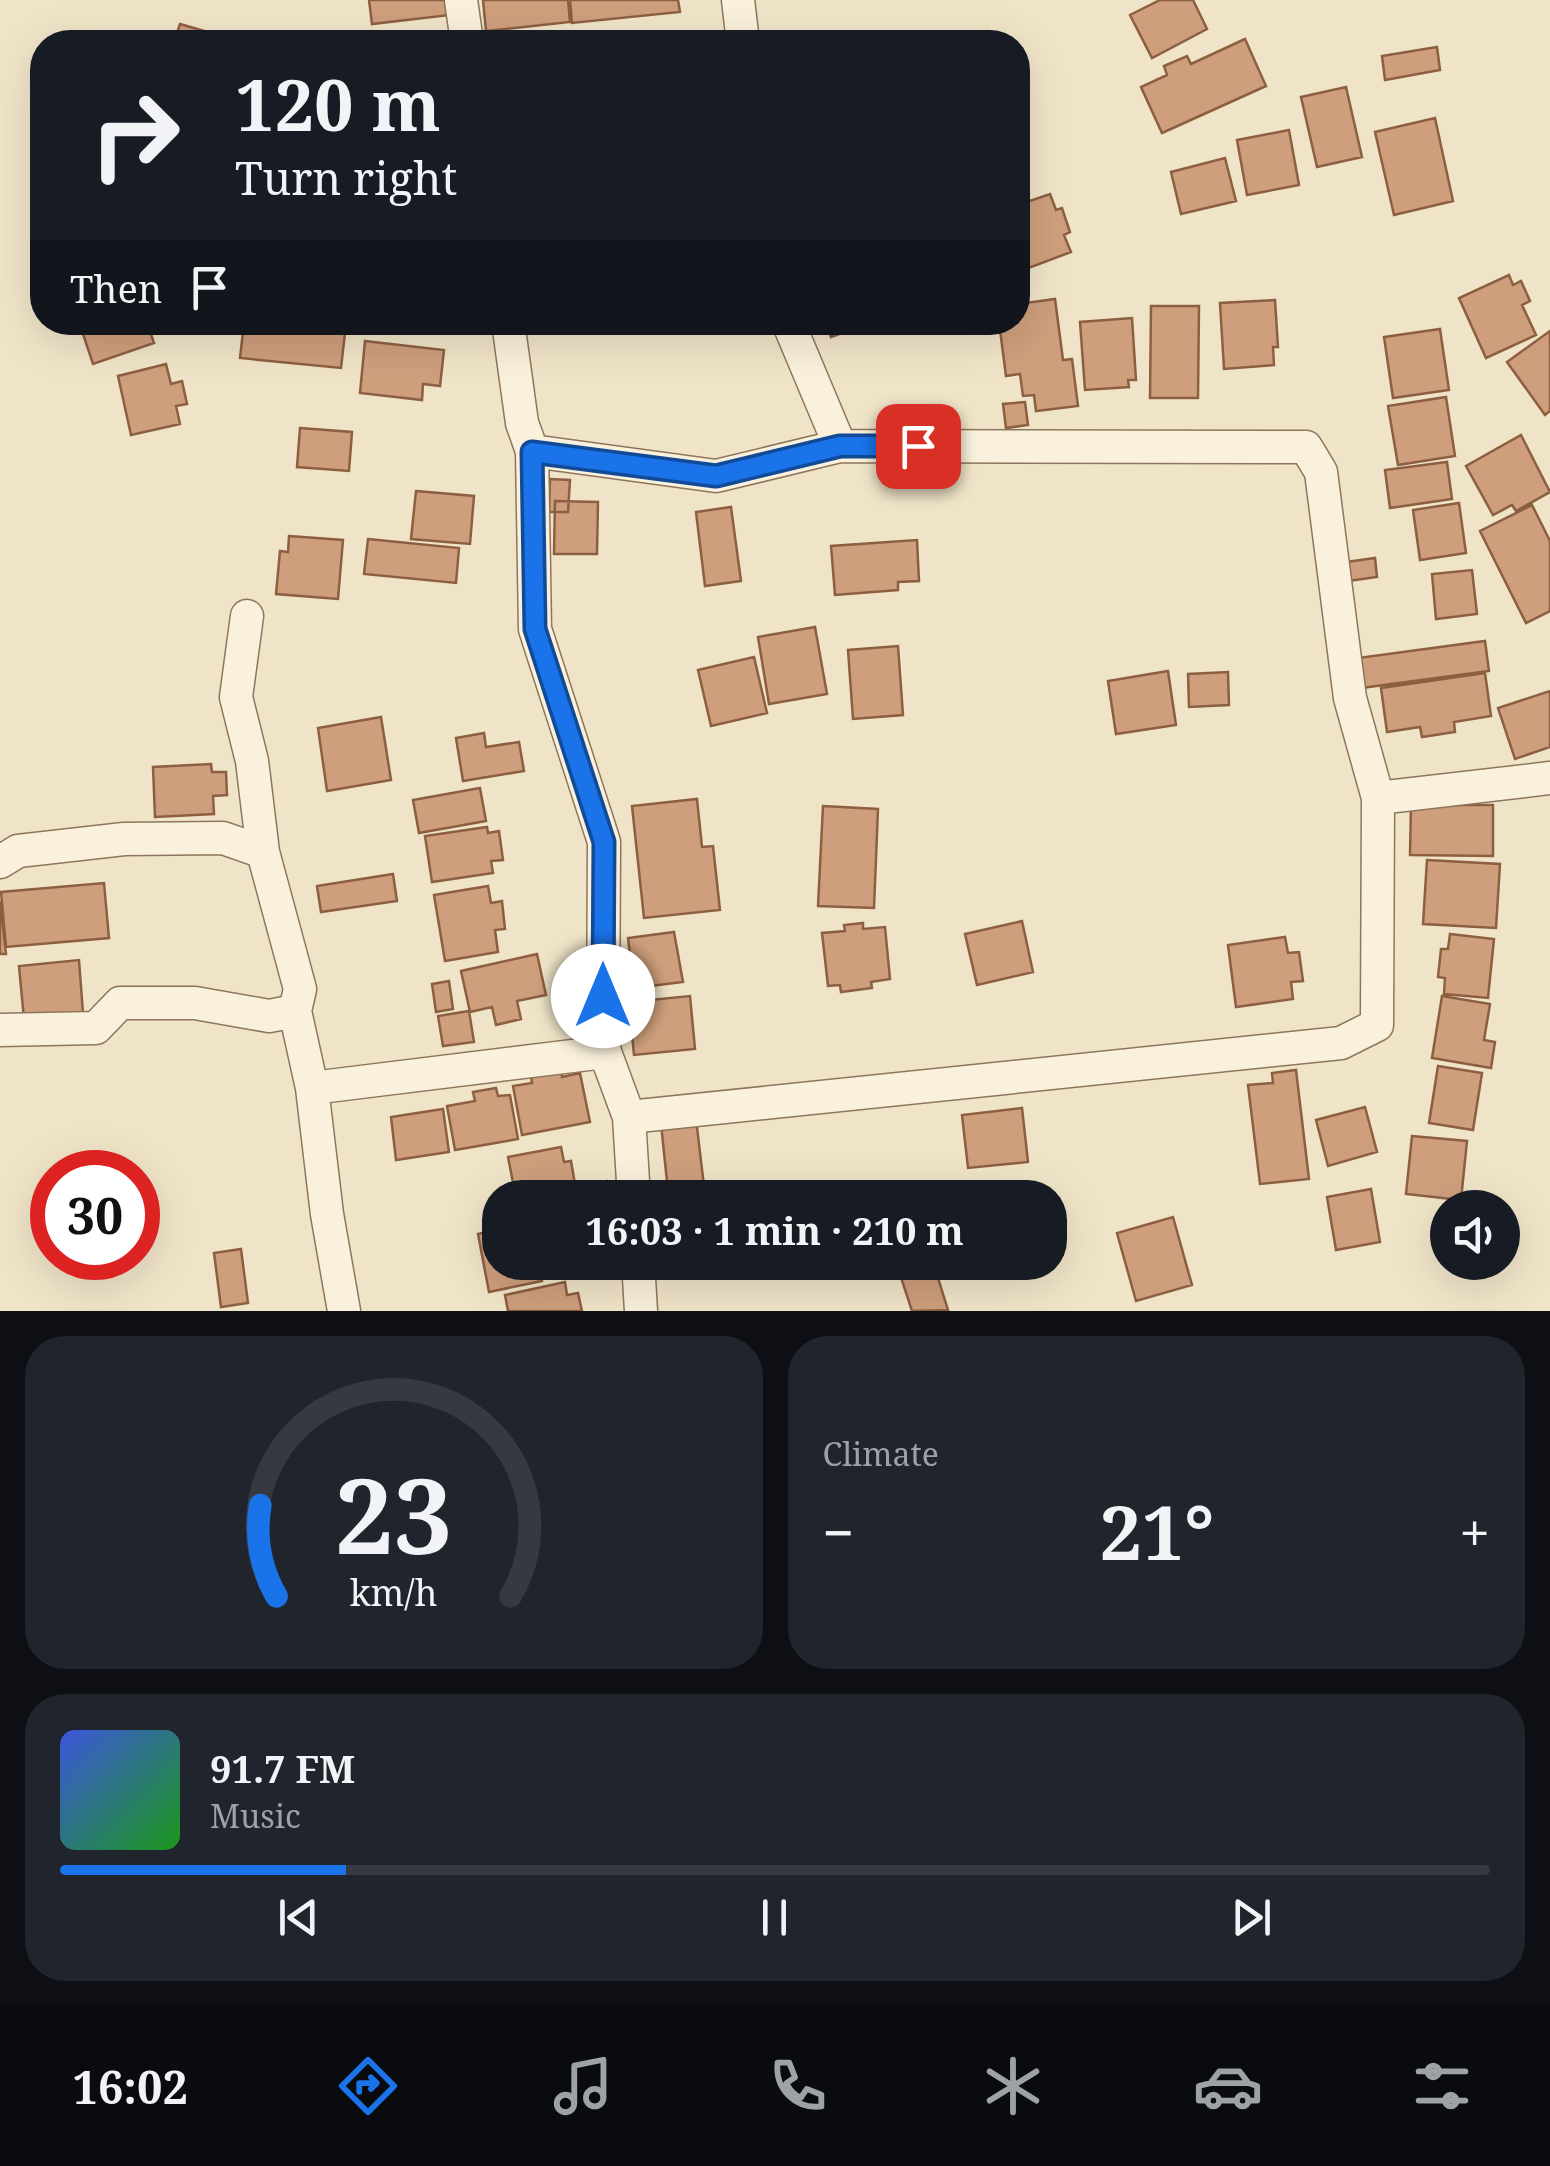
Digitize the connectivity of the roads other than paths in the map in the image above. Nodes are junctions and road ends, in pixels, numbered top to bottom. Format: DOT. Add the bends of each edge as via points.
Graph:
graph roads {
  1 [pos="461,0"];
  2 [pos="738,0"];
  3 [pos="465,30"];
  4 [pos="742,30"];
  5 [pos="510,335"];
  6 [pos="793,335"];
  7 [pos="840,446"];
  8 [pos="532,452"];
  9 [pos="247,616"];
  10 [pos="1550,778"];
  11 [pos="1378,798"];
  12 [pos="263,852"];
  13 [pos="0,862"];
  14 [pos="296,1010"];
  15 [pos="0,1030"];
  16 [pos="605,1052"];
  17 [pos="312,1088"];
  18 [pos="629,1118"];
  19 [pos="633,1180"];
  20 [pos="639,1280"];
  21 [pos="344,1311"];
  22 [pos="641,1311"];
  1 -- 3 [label="street"];
  2 -- 4 [label="street"];
  5 -- 8 [label="street"];
  6 -- 7 [label="street"];
  7 -- 8 [label="street" via="716,476"];
  7 -- 11 [label="street" via="1306,447 1320,472 1350,698"];
  8 -- 16 [label="street" via="535,629 604,842"];
  9 -- 12 [label="street" via="236,697"];
  10 -- 11 [label="street"];
  11 -- 18 [label="street" via="1377,1025 1342,1043"];
  12 -- 13 [label="street" via="223,838 124,839 18,851"];
  12 -- 14 [label="street" via="300,989"];
  14 -- 15 [label="street" via="269,1016 195,1004 120,1004 96,1028"];
  14 -- 17 [label="street"];
  16 -- 17 [label="street"];
  16 -- 18 [label="street"];
  17 -- 21 [label="street"];
  18 -- 19 [label="street"];
  20 -- 22 [label="street"];
}
